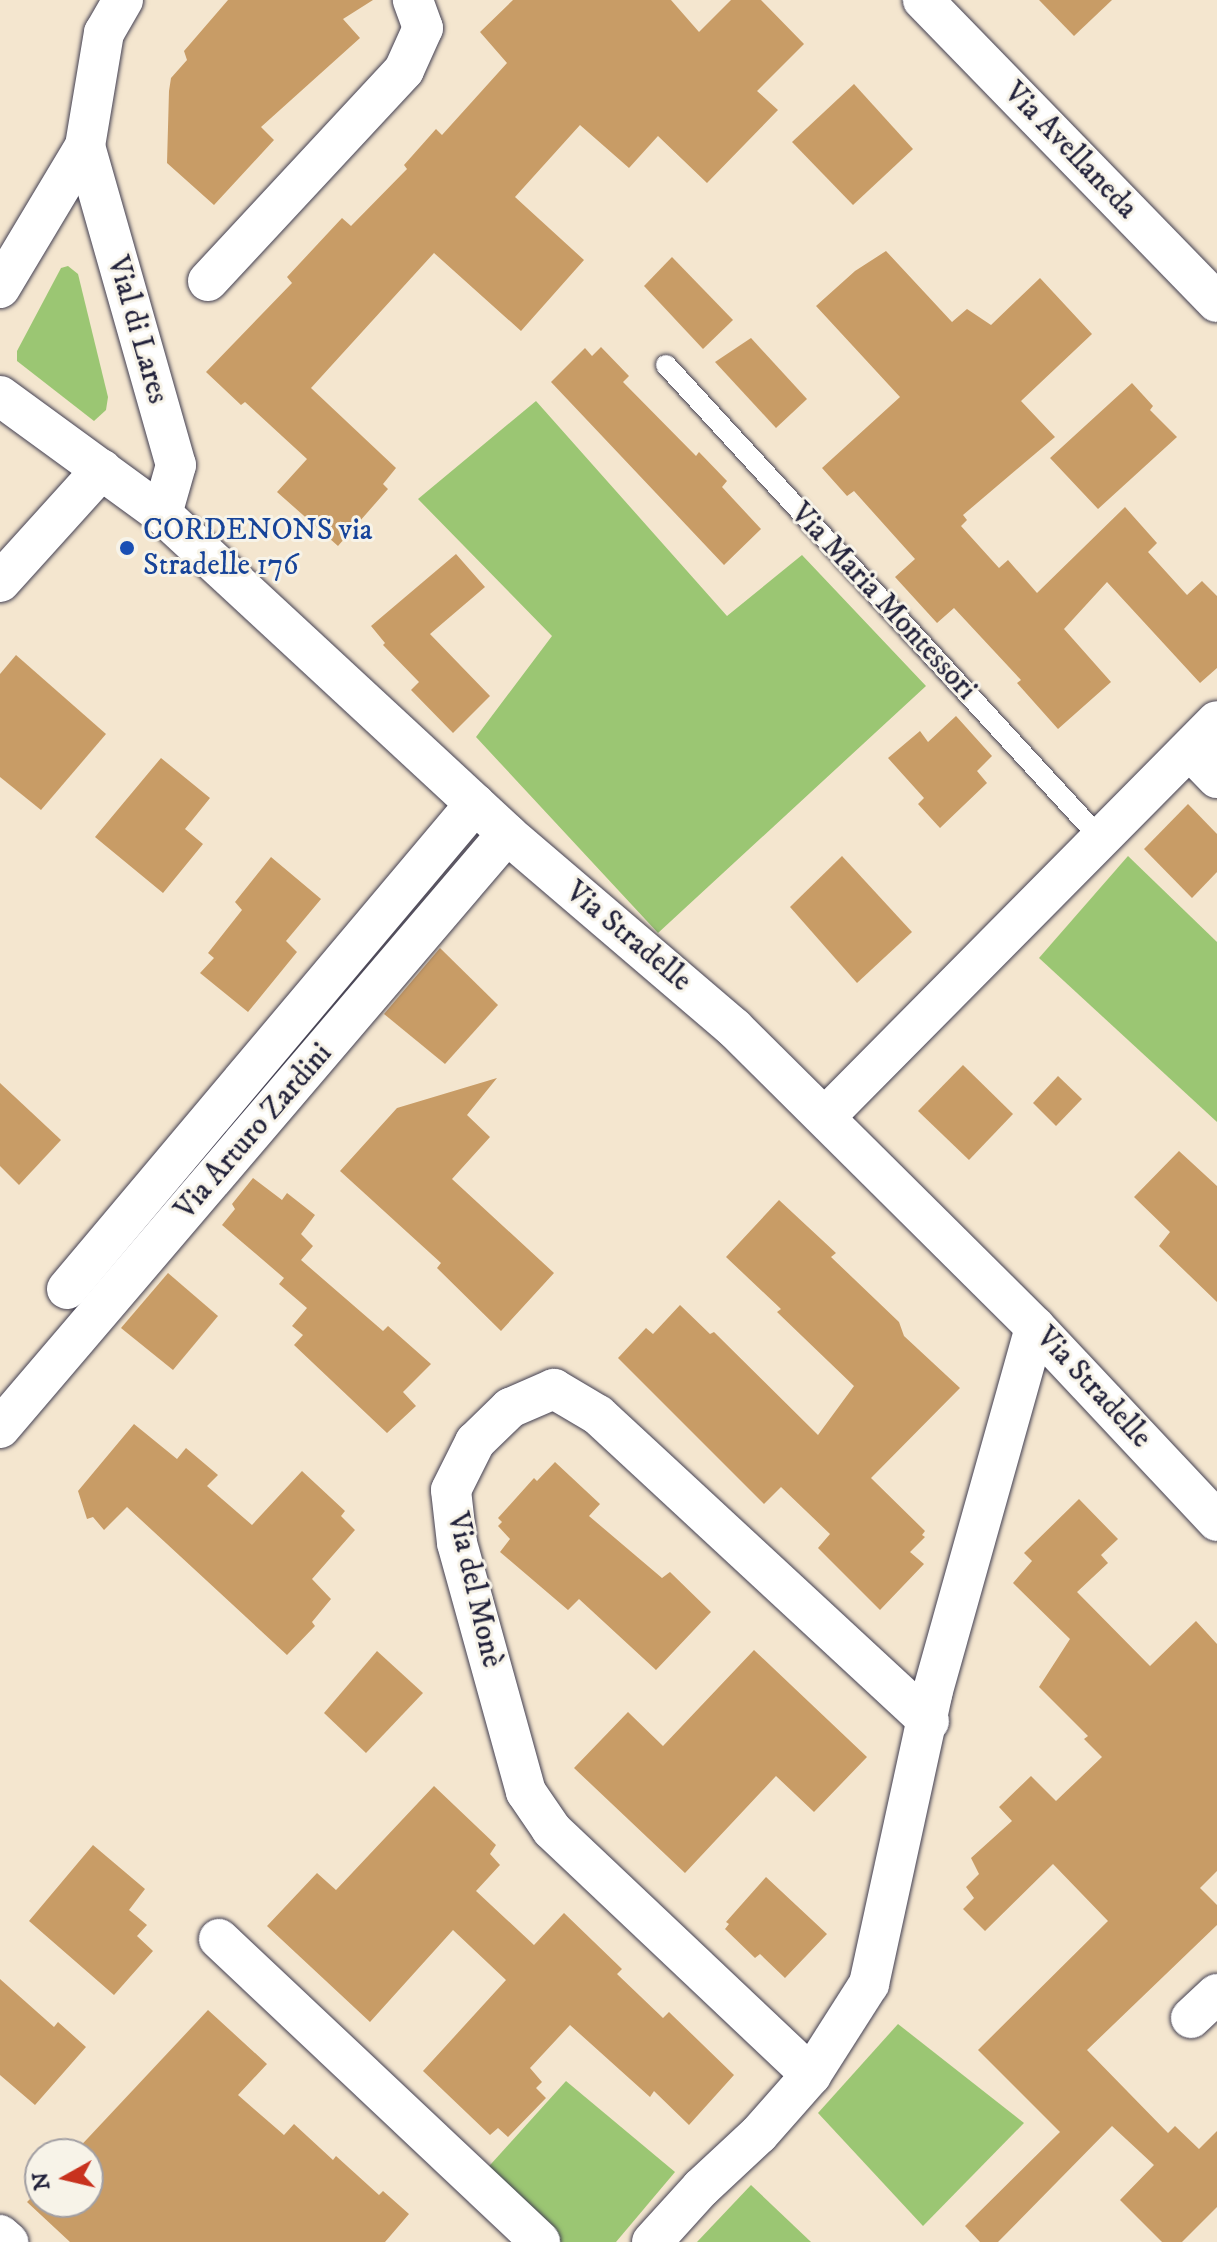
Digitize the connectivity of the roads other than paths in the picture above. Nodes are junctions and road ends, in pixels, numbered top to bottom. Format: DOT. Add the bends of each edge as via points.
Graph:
graph roads {
  1 [pos="123,0"];
  2 [pos="413,0"];
  3 [pos="923,0"];
  4 [pos="85,146"];
  5 [pos="208,281"];
  6 [pos="0,288"];
  7 [pos="1217,302"];
  8 [pos="666,365"];
  9 [pos="0,396"];
  10 [pos="102,469"];
  11 [pos="162,514"];
  12 [pos="0,582"];
  13 [pos="1217,721"];
  14 [pos="1190,750"];
  15 [pos="1217,778"];
  16 [pos="475,804"];
  17 [pos="507,834"];
  18 [pos="1101,839"];
  19 [pos="825,1117"];
  20 [pos="67,1289"];
  21 [pos="1035,1327"];
  22 [pos="0,1428"];
  23 [pos="1217,1521"];
  24 [pos="929,1722"];
  25 [pos="219,1939"];
  26 [pos="811,2075"];
  27 [pos="0,2235"];
  28 [pos="8,2242"];
  29 [pos="540,2242"];
  30 [pos="652,2242"];
  1 -- 4 [label="street, Vial di Lares" via="104,33"];
  2 -- 5 [label="street" via="423,28 404,70"];
  3 -- 7 [label="street, Via Avellaneda"];
  4 -- 6 [label="street, Vial di Lares"];
  4 -- 11 [label="street, Vial di Lares" via="176,465"];
  8 -- 18 [label="lane, Via Maria Montessori"];
  9 -- 10 [label="street, Via Stradelle"];
  10 -- 11 [label="street, Via Stradelle"];
  10 -- 12 [label="street"];
  11 -- 16 [label="street, Via Stradelle"];
  13 -- 14 [label="street"];
  14 -- 15 [label="street"];
  14 -- 18 [label="street"];
  16 -- 17 [label="street, Via Stradelle"];
  16 -- 20 [label="street, Via Arturo Zardini"];
  17 -- 19 [label="street, Via Stradelle" via="734,1028"];
  17 -- 22 [label="street, Via Arturo Zardini"];
  18 -- 19 [label="street"];
  19 -- 21 [label="street, Via Stradelle"];
  21 -- 23 [label="street, Via Stradelle"];
  21 -- 24 [label="street" via="932,1694"];
  24 -- 26 [label="street" via="869,1984"];
  24 -- 26 [label="street, Via del Monè" via="598,1415 554,1389 510,1408 475,1442 451,1490 457,1543 526,1792 552,1830"];
  25 -- 29 [label="street"];
  26 -- 30 [label="street"];
  27 -- 28 [label="street"];
}
